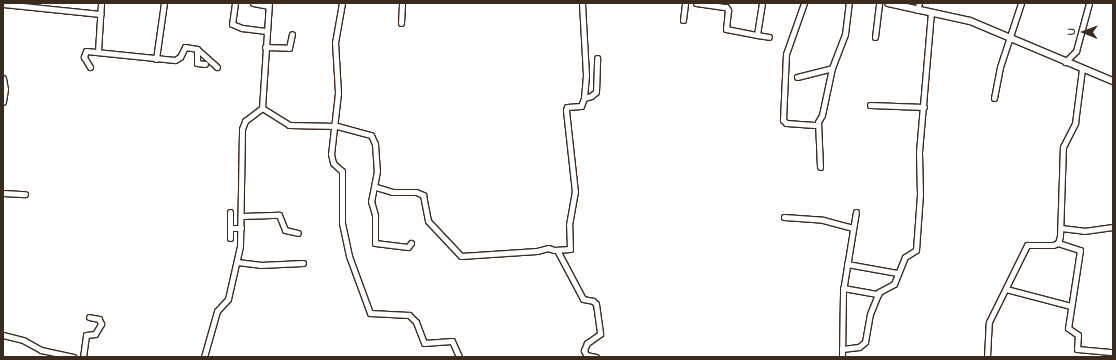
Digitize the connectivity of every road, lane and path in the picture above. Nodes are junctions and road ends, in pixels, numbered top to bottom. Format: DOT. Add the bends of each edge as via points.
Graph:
graph roads {
  1 [pos="101,3"];
  2 [pos="164,3"];
  3 [pos="235,3"];
  4 [pos="253,3"];
  5 [pos="342,3"];
  6 [pos="402,3"];
  7 [pos="582,3"];
  8 [pos="685,3"];
  9 [pos="696,3"];
  10 [pos="762,3"];
  11 [pos="804,3"];
  12 [pos="849,3"];
  13 [pos="879,3"];
  14 [pos="888,3"];
  15 [pos="919,3"];
  16 [pos="1021,3"];
  17 [pos="1089,3"];
  18 [pos="3,4"];
  19 [pos="709,4"];
  20 [pos="269,5"];
  21 [pos="917,10"];
  22 [pos="100,14"];
  23 [pos="931,14"];
  24 [pos="683,20"];
  25 [pos="400,23"];
  26 [pos="266,30"];
  27 [pos="292,34"];
  28 [pos="756,35"];
  29 [pos="875,36"];
  30 [pos="1010,36"];
  31 [pos="769,37"];
  32 [pos="265,47"];
  33 [pos="197,49"];
  34 [pos="98,51"];
  35 [pos="597,58"];
  36 [pos="156,59"];
  37 [pos="1065,62"];
  38 [pos="205,64"];
  39 [pos="90,67"];
  40 [pos="217,67"];
  41 [pos="832,68"];
  42 [pos="1082,69"];
  43 [pos="797,76"];
  44 [pos="3,78"];
  45 [pos="1113,81"];
  46 [pos="584,98"];
  47 [pos="994,98"];
  48 [pos="3,99"];
  49 [pos="870,105"];
  50 [pos="924,107"];
  51 [pos="262,108"];
  52 [pos="818,125"];
  53 [pos="334,126"];
  54 [pos="820,167"];
  55 [pos="376,187"];
  56 [pos="3,193"];
  57 [pos="25,194"];
  58 [pos="230,212"];
  59 [pos="856,212"];
  60 [pos="242,216"];
  61 [pos="784,217"];
  62 [pos="1113,227"];
  63 [pos="230,228"];
  64 [pos="241,228"];
  65 [pos="852,228"];
  66 [pos="1061,228"];
  67 [pos="298,233"];
  68 [pos="230,238"];
  69 [pos="411,243"];
  70 [pos="1058,243"];
  71 [pos="557,250"];
  72 [pos="237,262"];
  73 [pos="303,263"];
  74 [pos="847,264"];
  75 [pos="897,273"];
  76 [pos="843,288"];
  77 [pos="1006,289"];
  78 [pos="878,294"];
  79 [pos="1071,306"];
  80 [pos="89,317"];
  81 [pos="3,335"];
  82 [pos="842,349"];
  83 [pos="1113,352"];
  84 [pos="73,357"];
  85 [pos="83,357"];
  86 [pos="204,357"];
  87 [pos="460,357"];
  88 [pos="596,357"];
  89 [pos="842,357"];
  90 [pos="987,357"];
  1 -- 22 [label="street"];
  2 -- 36 [label="street"];
  3 -- 26 [label="street" via="232,24 242,28"];
  4 -- 20 [label="street"];
  5 -- 53 [label="street" via="335,42 338,76"];
  6 -- 25 [label="street"];
  7 -- 46 [label="street" via="586,75"];
  8 -- 24 [label="street"];
  9 -- 19 [label="street"];
  10 -- 28 [label="street"];
  11 -- 52 [label="street" via="786,54 783,120 786,123"];
  12 -- 41 [label="street" via="845,34"];
  13 -- 29 [label="street"];
  14 -- 21 [label="street"];
  15 -- 21 [label="street"];
  16 -- 30 [label="street"];
  17 -- 37 [label="street" via="1076,51"];
  18 -- 22 [label="street"];
  19 -- 28 [label="street" via="728,8 726,27 730,31"];
  20 -- 26 [label="street"];
  21 -- 23 [label="street"];
  22 -- 34 [label="street"];
  23 -- 30 [label="street" via="970,21"];
  23 -- 50 [label="street"];
  26 -- 32 [label="street"];
  27 -- 32 [label="street" via="288,48"];
  28 -- 31 [label="street"];
  30 -- 37 [label="street"];
  30 -- 47 [label="street"];
  32 -- 51 [label="street"];
  33 -- 36 [label="street" via="185,47 180,57 175,60"];
  33 -- 38 [label="street" via="197,63"];
  33 -- 40 [label="street"];
  34 -- 36 [label="street"];
  34 -- 39 [label="street" via="84,52"];
  35 -- 46 [label="street" via="596,92"];
  37 -- 42 [label="street"];
  41 -- 43 [label="street"];
  41 -- 52 [label="street"];
  42 -- 45 [label="street"];
  42 -- 66 [label="street" via="1077,118 1063,147"];
  44 -- 48 [label="street"];
  46 -- 71 [label="street" via="581,106 567,108 575,204 569,225 570,249"];
  49 -- 50 [label="street"];
  50 -- 75 [label="street" via="917,246 916,250 905,256"];
  51 -- 53 [label="street" via="289,125"];
  51 -- 60 [label="street" via="245,121 242,130"];
  52 -- 54 [label="street"];
  53 -- 55 [label="street" via="365,132 374,139 378,171"];
  53 -- 87 [label="street" via="331,154 333,163 342,171 342,223 349,256 370,314 409,315 416,322 424,343 452,341"];
  55 -- 69 [label="street" via="371,207 375,215 375,243 408,246"];
  55 -- 71 [label="street" via="392,192 416,192 423,196 428,221 461,256 548,248"];
  56 -- 57 [label="street"];
  58 -- 63 [label="street"];
  59 -- 65 [label="street"];
  60 -- 64 [label="street"];
  60 -- 67 [label="street" via="279,215 285,230"];
  61 -- 65 [label="street" via="823,220"];
  62 -- 66 [label="street" via="1084,231"];
  63 -- 64 [label="street"];
  63 -- 68 [label="street"];
  64 -- 72 [label="street"];
  65 -- 74 [label="street"];
  66 -- 70 [label="street"];
  70 -- 77 [label="street" via="1027,245"];
  70 -- 79 [label="street" via="1080,250"];
  71 -- 88 [label="street" via="583,299 593,300 596,304 600,334 587,343 584,350 586,355"];
  72 -- 73 [label="street" via="260,265"];
  72 -- 86 [label="street" via="228,299 217,311"];
  74 -- 75 [label="street"];
  74 -- 76 [label="street"];
  75 -- 78 [label="street" via="894,284"];
  76 -- 78 [label="street"];
  76 -- 82 [label="street"];
  77 -- 79 [label="street"];
  77 -- 90 [label="street" via="990,322"];
  78 -- 82 [label="street" via="870,314 865,342 859,346"];
  79 -- 83 [label="street" via="1068,330 1078,335 1077,349 1104,349"];
  80 -- 85 [label="street" via="99,319 101,324 95,334 86,335"];
  81 -- 84 [label="street" via="23,340 41,350"];
  82 -- 89 [label="street"];
}
